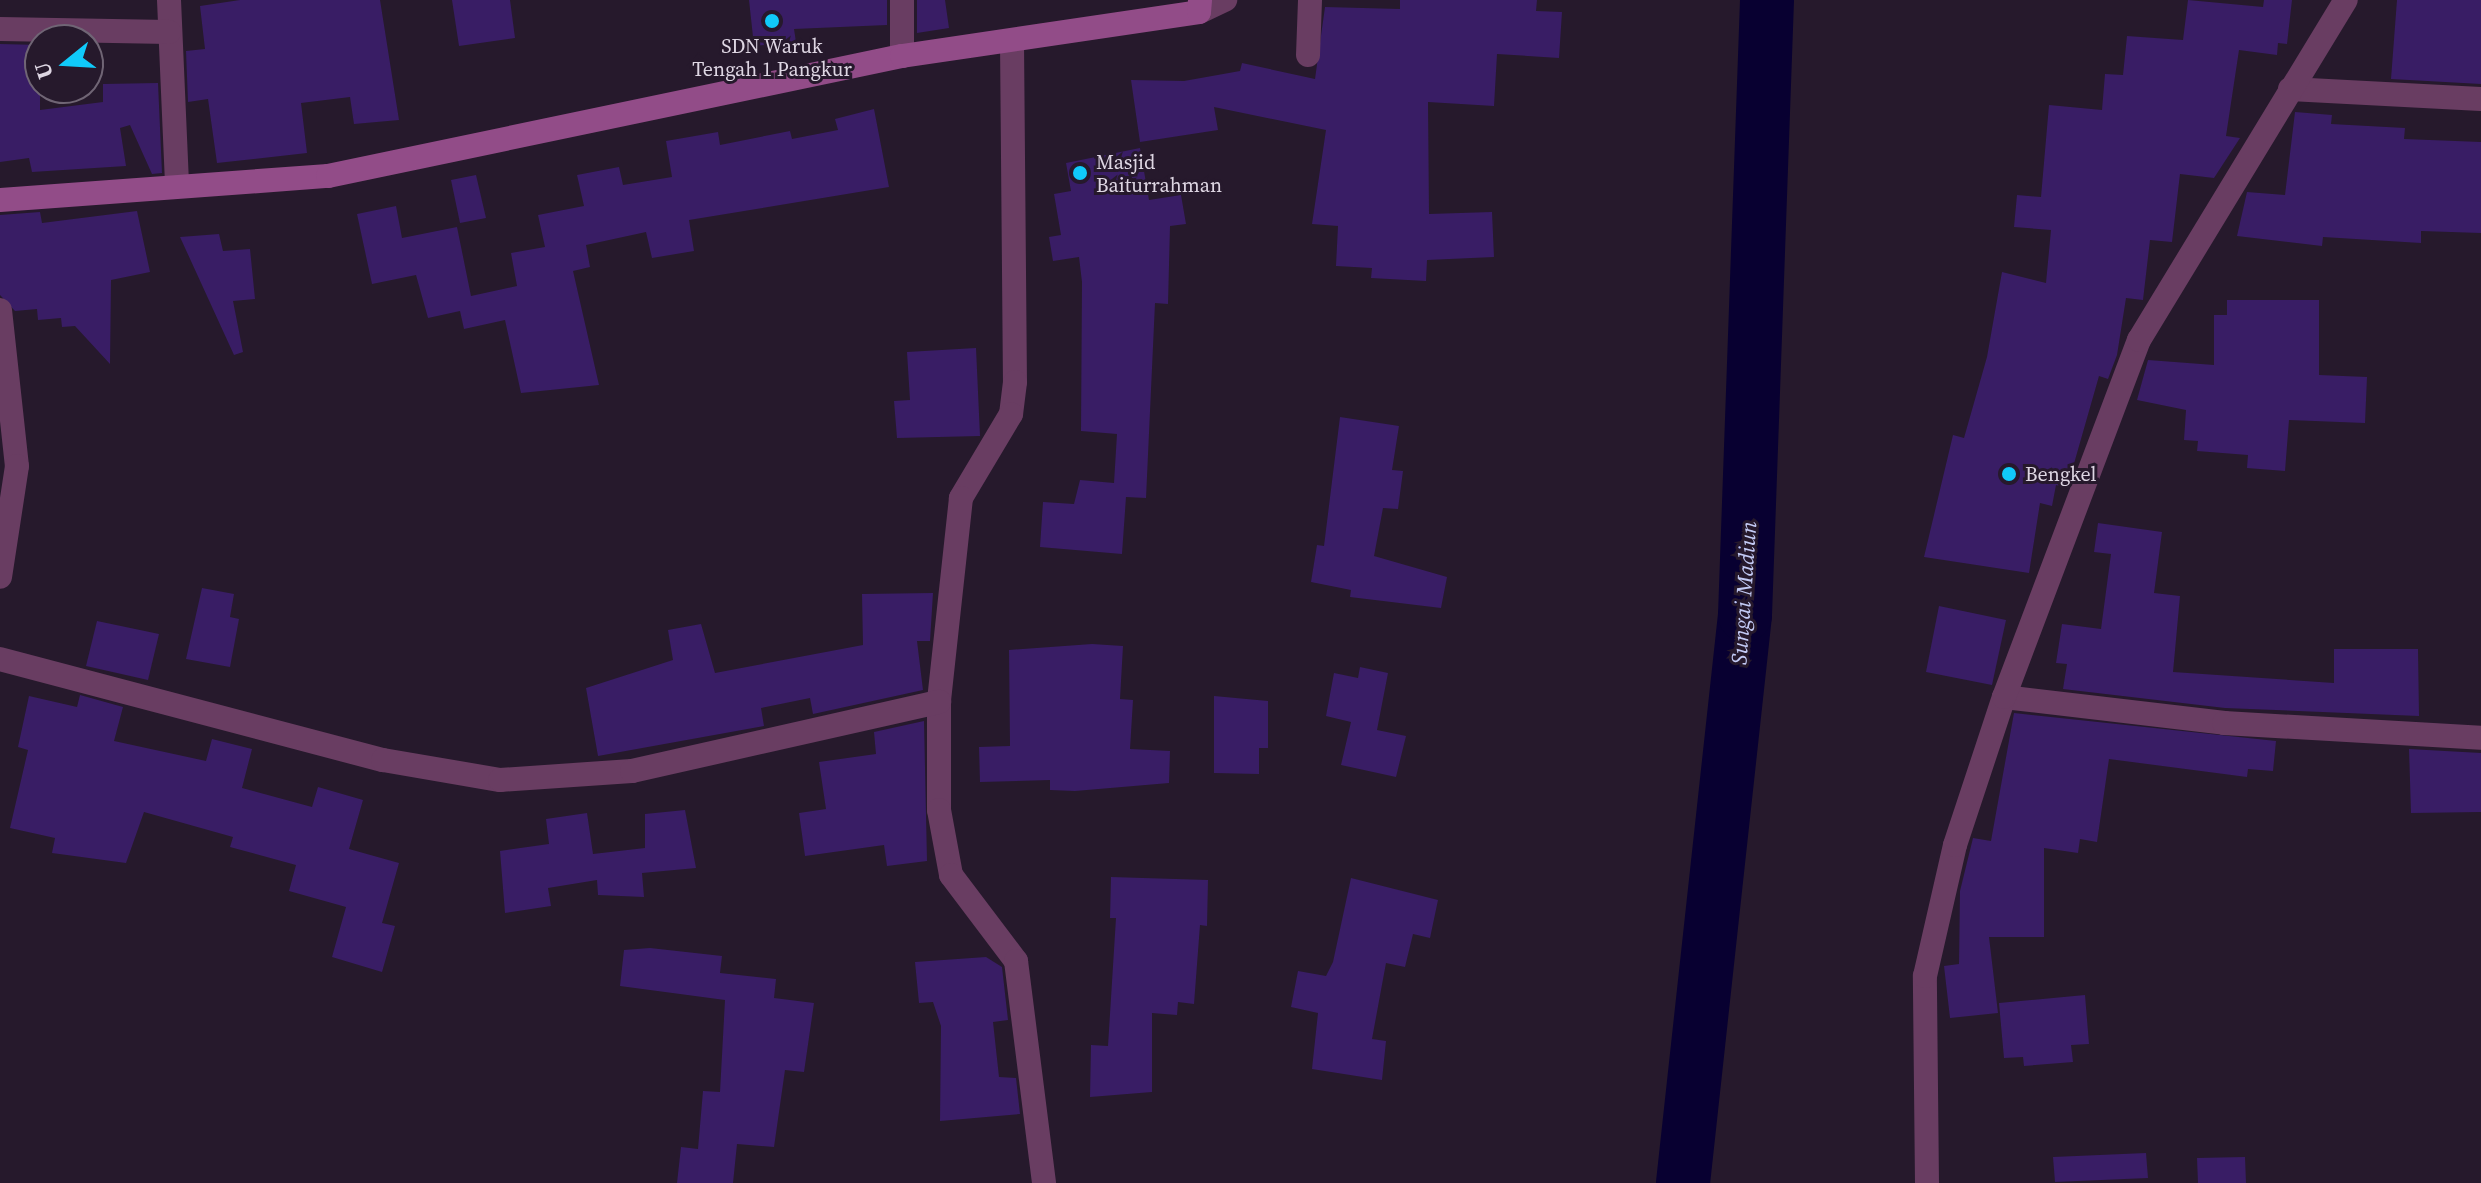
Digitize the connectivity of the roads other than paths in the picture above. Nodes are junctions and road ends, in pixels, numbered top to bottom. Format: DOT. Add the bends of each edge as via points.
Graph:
graph roads {
  1 [pos="169,0"];
  2 [pos="902,0"];
  3 [pos="1225,0"];
  4 [pos="1310,0"];
  5 [pos="2346,0"];
  6 [pos="1199,6"];
  7 [pos="0,29"];
  8 [pos="169,32"];
  9 [pos="1012,42"];
  10 [pos="1308,55"];
  11 [pos="902,56"];
  12 [pos="2290,89"];
  13 [pos="2481,99"];
  14 [pos="177,184"];
  15 [pos="0,200"];
  16 [pos="0,310"];
  17 [pos="0,577"];
  18 [pos="0,659"];
  19 [pos="2004,697"];
  20 [pos="939,702"];
  21 [pos="2481,738"];
  22 [pos="1044,1183"];
  23 [pos="1927,1183"];
  1 -- 8 [label="street"];
  2 -- 11 [label="street"];
  3 -- 6 [label="street"];
  4 -- 10 [label="street"];
  5 -- 12 [label="street"];
  6 -- 9 [label="street"];
  7 -- 8 [label="street"];
  8 -- 14 [label="street"];
  9 -- 11 [label="street"];
  9 -- 20 [label="street" via="1015,382 1011,414 961,498"];
  11 -- 14 [label="street" via="328,176"];
  12 -- 13 [label="street"];
  12 -- 19 [label="street" via="2139,340"];
  14 -- 15 [label="street"];
  16 -- 17 [label="street" via="17,466"];
  18 -- 20 [label="street" via="383,760 500,780 632,771"];
  19 -- 21 [label="street" via="2224,723"];
  19 -- 23 [label="street" via="1955,845 1925,976"];
  20 -- 22 [label="street" via="941,843 951,875 1016,961"];
}
